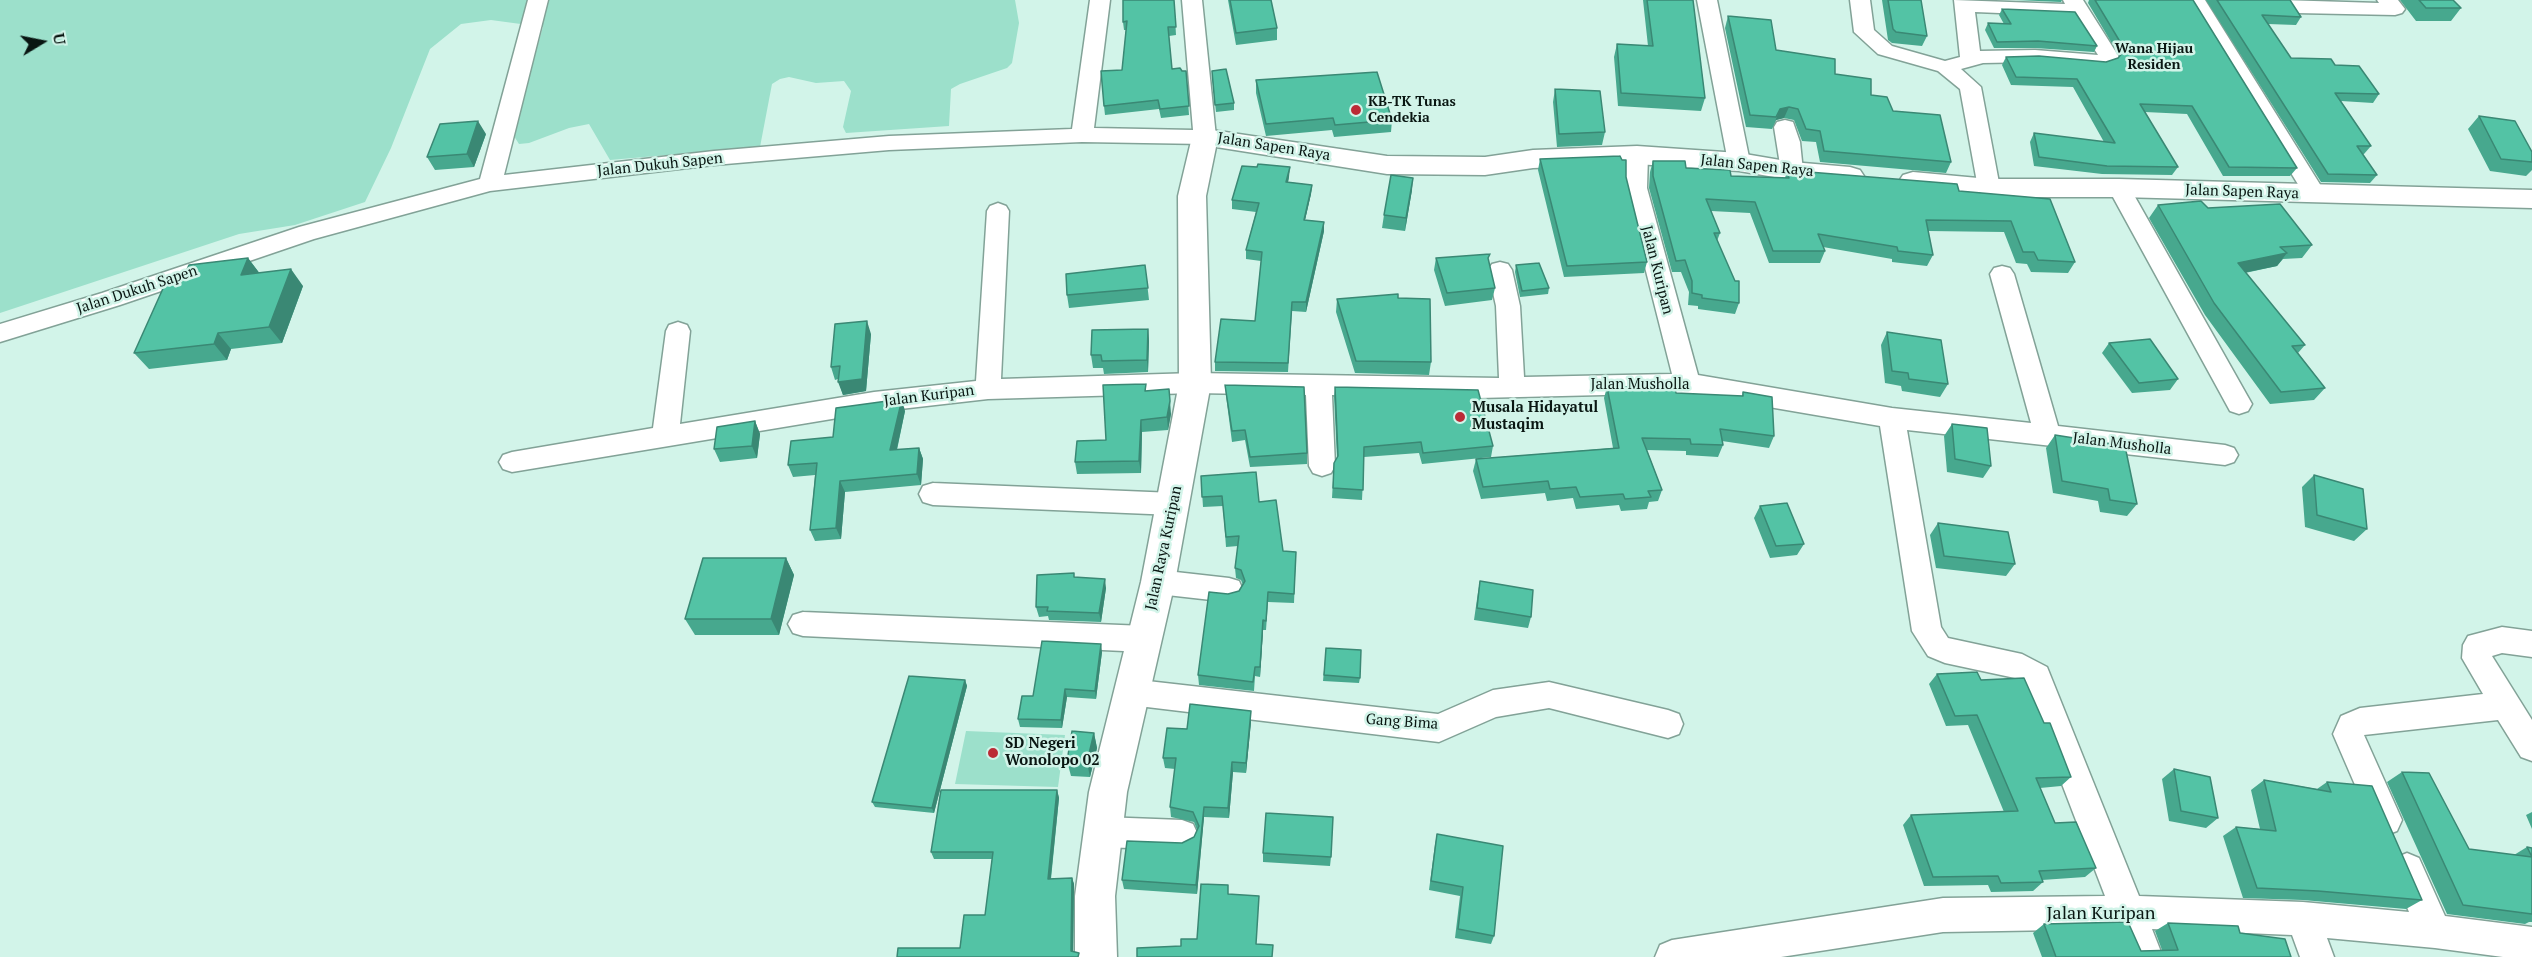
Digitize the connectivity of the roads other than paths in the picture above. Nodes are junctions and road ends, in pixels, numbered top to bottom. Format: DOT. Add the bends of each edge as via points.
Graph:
graph roads {
  1 [pos="538,0"];
  2 [pos="1100,0"];
  3 [pos="1192,0"];
  4 [pos="1707,0"];
  5 [pos="1860,0"];
  6 [pos="2195,0"];
  7 [pos="2291,0"];
  8 [pos="2387,0"];
  9 [pos="1965,3"];
  10 [pos="2076,5"];
  11 [pos="1971,60"];
  12 [pos="1945,67"];
  13 [pos="1785,128"];
  14 [pos="1082,135"];
  15 [pos="1205,137"];
  16 [pos="1637,155"];
  17 [pos="1739,162"];
  18 [pos="1792,171"];
  19 [pos="490,184"];
  20 [pos="1989,188"];
  21 [pos="2119,188"];
  22 [pos="2315,194"];
  23 [pos="2532,199"];
  24 [pos="998,211"];
  25 [pos="1500,270"];
  26 [pos="2002,274"];
  27 [pos="678,331"];
  28 [pos="0,333"];
  29 [pos="1196,383"];
  30 [pos="1687,383"];
  31 [pos="1319,386"];
  32 [pos="1512,387"];
  33 [pos="987,389"];
  34 [pos="2239,404"];
  35 [pos="1892,418"];
  36 [pos="2047,435"];
  37 [pos="665,437"];
  38 [pos="2225,455"];
  39 [pos="512,462"];
  40 [pos="1322,466"];
  41 [pos="933,494"];
  42 [pos="1174,504"];
  43 [pos="1158,582"];
  44 [pos="1229,590"];
  45 [pos="803,624"];
  46 [pos="1145,639"];
  47 [pos="2532,644"];
  48 [pos="1130,692"];
  49 [pos="2507,705"];
  50 [pos="1668,724"];
  51 [pos="2532,747"];
  52 [pos="1103,832"];
  53 [pos="1182,835"];
  54 [pos="2128,912"];
  55 [pos="2303,920"];
  56 [pos="2435,932"];
  57 [pos="2532,944"];
  58 [pos="1096,957"];
  59 [pos="1672,957"];
  60 [pos="2146,957"];
  61 [pos="2317,957"];
  1 -- 19 [label="street"];
  2 -- 14 [label="street"];
  3 -- 15 [label="street"];
  4 -- 17 [label="street"];
  5 -- 12 [label="street" via="1864,32 1885,50"];
  6 -- 22 [label="street"];
  7 -- 8 [label="street" via="2296,7 2395,9"];
  9 -- 10 [label="street"];
  9 -- 11 [label="street"];
  10 -- 11 [label="street" via="2107,52 2106,60 2036,56"];
  11 -- 12 [label="street"];
  12 -- 20 [label="street" via="1970,87"];
  13 -- 18 [label="street"];
  14 -- 15 [label="street, Jalan Dukuh Sapen"];
  14 -- 19 [label="street, Jalan Dukuh Sapen" via="889,142"];
  15 -- 16 [label="street, Jalan Sapen Raya" via="1387,165 1485,166 1533,159"];
  15 -- 29 [label="street, Jalan Raya Kuripan" via="1192,196"];
  16 -- 17 [label="street, Jalan Sapen Raya"];
  16 -- 30 [label="street, Jalan Kuripan" via="1636,188"];
  17 -- 18 [label="street, Jalan Sapen Raya"];
  18 -- 20 [label="street, Jalan Sapen Raya"];
  19 -- 28 [label="street, Jalan Dukuh Sapen" via="307,232"];
  20 -- 21 [label="street, Jalan Sapen Raya"];
  21 -- 22 [label="street, Jalan Sapen Raya"];
  21 -- 34 [label="street"];
  22 -- 23 [label="street, Jalan Sapen Raya"];
  24 -- 33 [label="street"];
  25 -- 32 [label="street" via="1508,306"];
  26 -- 36 [label="street"];
  27 -- 37 [label="street"];
  29 -- 31 [label="street, Jalan Musholla"];
  29 -- 33 [label="street, Jalan Kuripan"];
  29 -- 42 [label="street, Jalan Raya Kuripan"];
  30 -- 32 [label="street, Jalan Musholla"];
  30 -- 35 [label="street, Jalan Musholla"];
  31 -- 32 [label="street, Jalan Musholla"];
  31 -- 40 [label="street"];
  33 -- 37 [label="street, Jalan Kuripan" via="874,402"];
  35 -- 36 [label="street, Jalan Musholla"];
  35 -- 54 [label="street" via="1927,631 1945,651 2022,667 2036,676"];
  36 -- 38 [label="street, Jalan Musholla"];
  37 -- 39 [label="street, Jalan Kuripan"];
  41 -- 42 [label="street"];
  42 -- 43 [label="street, Jalan Raya Kuripan"];
  43 -- 44 [label="street"];
  43 -- 46 [label="street, Jalan Raya Kuripan"];
  45 -- 46 [label="street"];
  46 -- 48 [label="street, Jalan Raya Kuripan"];
  47 -- 49 [label="street" via="2502,640 2478,645 2477,658"];
  48 -- 50 [label="street, Gang Bima" via="1439,728 1493,704 1549,695"];
  48 -- 52 [label="street, Jalan Raya Kuripan"];
  49 -- 51 [label="street"];
  49 -- 56 [label="street" via="2360,722 2348,734"];
  52 -- 53 [label="street"];
  52 -- 58 [label="street, Jalan Raya Kuripan" via="1095,896"];
  54 -- 55 [label="street, Jalan Kuripan"];
  54 -- 59 [label="street, Jalan Kuripan" via="1943,915"];
  54 -- 60 [label="street"];
  55 -- 56 [label="street, Jalan Kuripan"];
  55 -- 61 [label="street"];
  56 -- 57 [label="street, Jalan Kuripan"];
}
